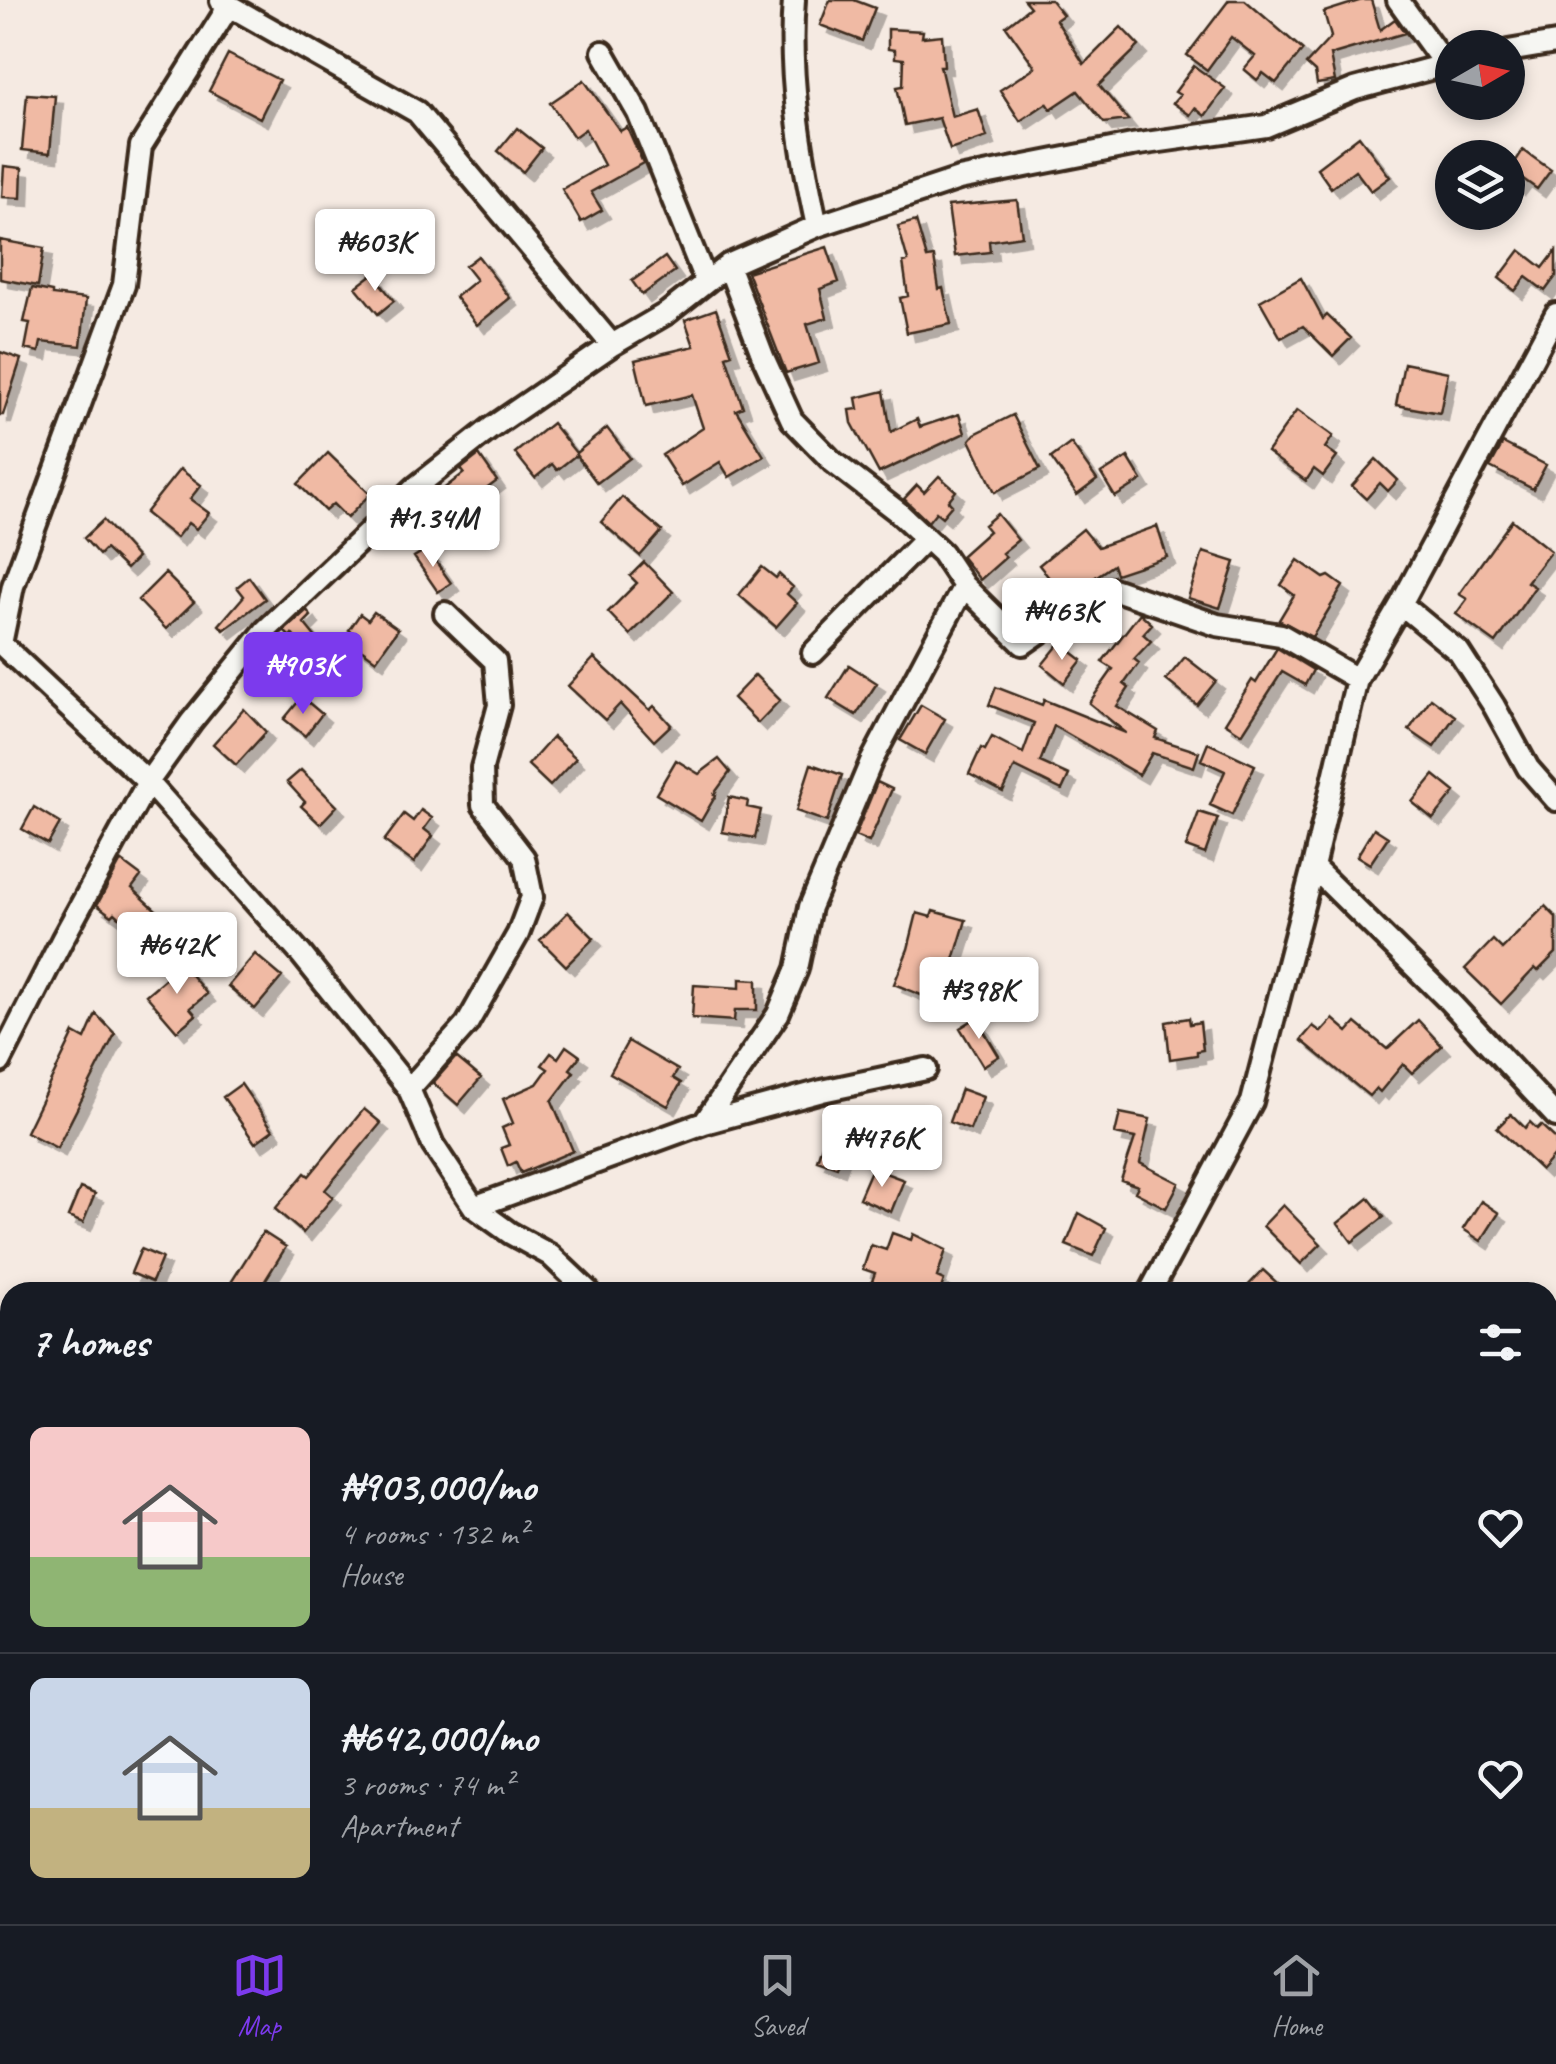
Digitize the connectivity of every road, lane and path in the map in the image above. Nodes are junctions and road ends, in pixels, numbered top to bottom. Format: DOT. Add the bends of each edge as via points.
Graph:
graph roads {
  1 [pos="794,0"];
  2 [pos="1398,0"];
  3 [pos="236,5"];
  4 [pos="1556,44"];
  5 [pos="1435,46"];
  6 [pos="1525,49"];
  7 [pos="603,52"];
  8 [pos="1435,68"];
  9 [pos="817,226"];
  10 [pos="728,265"];
  11 [pos="706,282"];
  12 [pos="1556,314"];
  13 [pos="612,345"];
  14 [pos="926,538"];
  15 [pos="964,586"];
  16 [pos="1402,604"];
  17 [pos="445,613"];
  18 [pos="1,643"];
  19 [pos="813,653"];
  20 [pos="1358,679"];
  21 [pos="148,782"];
  22 [pos="1556,800"];
  23 [pos="1314,867"];
  24 [pos="0,1062"];
  25 [pos="926,1069"];
  26 [pos="409,1089"];
  27 [pos="1553,1108"];
  28 [pos="704,1123"];
  29 [pos="474,1207"];
  30 [pos="578,1282"];
  31 [pos="1155,1282"];
  1 -- 9 [label="street" via="796,95"];
  2 -- 5 [label="street"];
  3 -- 13 [label="street" via="417,112"];
  3 -- 18 [label="street" via="141,146 124,285 14,586"];
  4 -- 6 [label="street"];
  7 -- 11 [label="street" via="638,113"];
  8 -- 9 [label="street" via="1355,90 1266,126 959,179"];
  9 -- 10 [label="street"];
  10 -- 11 [label="street"];
  10 -- 14 [label="street" via="792,420"];
  11 -- 13 [label="street"];
  12 -- 16 [label="street"];
  13 -- 21 [label="street" via="491,428 335,561 266,631"];
  14 -- 15 [label="street"];
  14 -- 19 [label="street"];
  15 -- 20 [label="street" via="1024,644 1092,596 1113,589 1216,625 1281,636"];
  15 -- 28 [label="street" via="870,762 810,907 778,1014"];
  16 -- 20 [label="street"];
  16 -- 22 [label="street" via="1458,652 1528,768"];
  17 -- 26 [label="street" via="496,662 499,705 482,768 483,805 524,858 532,898 467,1024"];
  18 -- 21 [label="street"];
  20 -- 23 [label="street"];
  21 -- 24 [label="street"];
  21 -- 26 [label="street" via="301,954"];
  23 -- 27 [label="street"];
  23 -- 31 [label="street" via="1252,1102"];
  25 -- 28 [label="street"];
  26 -- 29 [label="street" via="433,1144"];
  28 -- 29 [label="street"];
  29 -- 30 [label="street" via="550,1255"];
}
